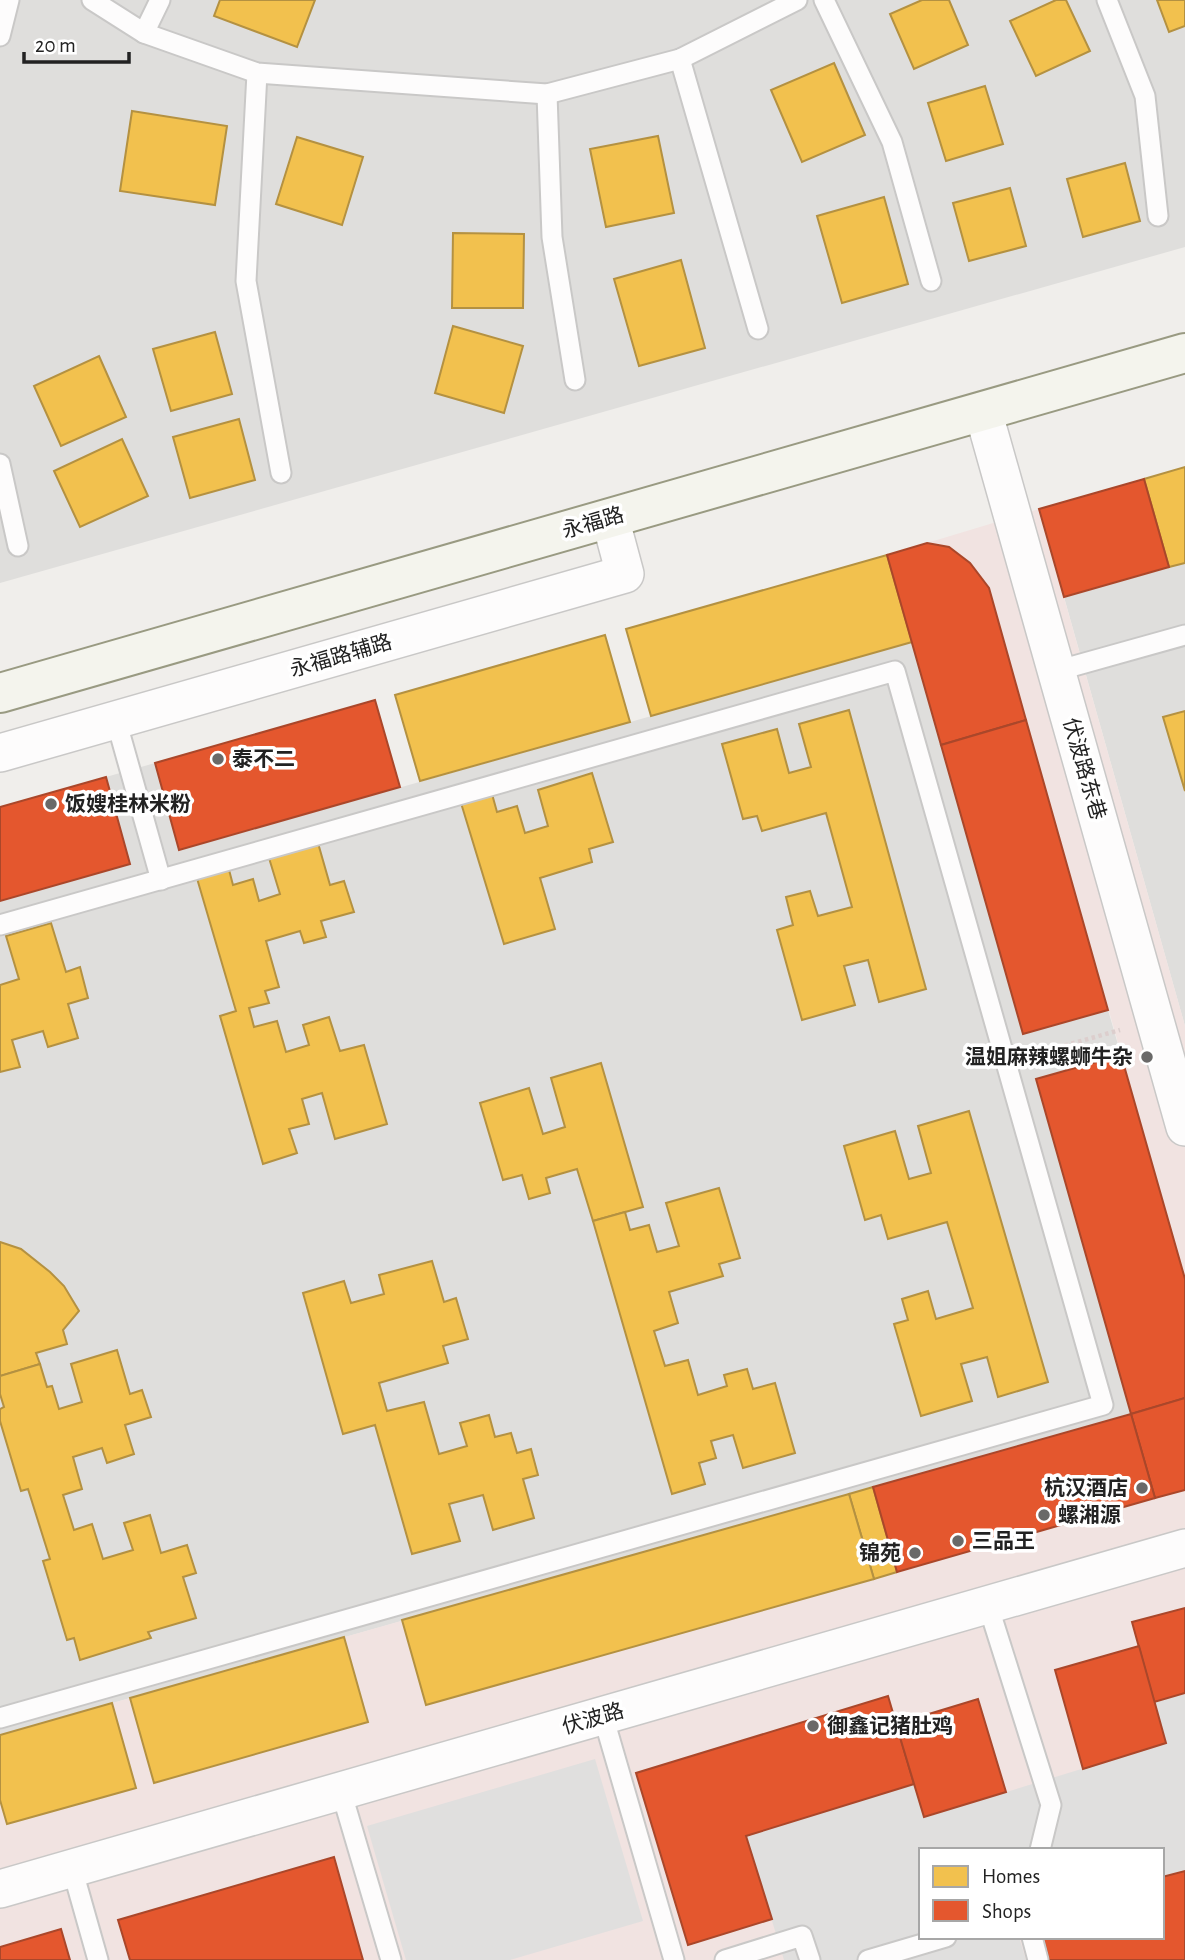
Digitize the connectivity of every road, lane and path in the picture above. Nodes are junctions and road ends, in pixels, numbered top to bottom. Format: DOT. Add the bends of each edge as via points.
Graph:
graph roads {
  1 [pos="9,0"];
  2 [pos="92,0"];
  3 [pos="160,0"];
  4 [pos="797,0"];
  5 [pos="824,0"];
  6 [pos="1107,0"];
  7 [pos="144,33"];
  8 [pos="0,36"];
  9 [pos="681,59"];
  10 [pos="257,73"];
  11 [pos="547,94"];
  12 [pos="1158,216"];
  13 [pos="932,281"];
  14 [pos="758,329"];
  15 [pos="1185,353"];
  16 [pos="575,380"];
  17 [pos="983,411"];
  18 [pos="0,464"];
  19 [pos="281,473"];
  20 [pos="610,518"];
  21 [pos="18,546"];
  22 [pos="1185,635"];
  23 [pos="1056,671"];
  24 [pos="0,693"];
  25 [pos="116,720"];
  26 [pos="0,753"];
  27 [pos="161,880"];
  28 [pos="0,925"];
  29 [pos="1155,1020"];
  30 [pos="1006,1062"];
  31 [pos="1185,1127"];
  32 [pos="1185,1548"];
  33 [pos="988,1605"];
  34 [pos="603,1716"];
  35 [pos="0,1718"];
  36 [pos="341,1791"];
  37 [pos="1040,1848"];
  38 [pos="72,1868"];
  39 [pos="0,1889"];
  40 [pos="939,1939"];
  41 [pos="1033,1939"];
  42 [pos="98,1960"];
  43 [pos="391,1960"];
  44 [pos="674,1960"];
  45 [pos="725,1960"];
  46 [pos="810,1960"];
  47 [pos="868,1960"];
  48 [pos="1038,1960"];
  1 -- 8 [label="lane"];
  2 -- 7 [label="lane"];
  3 -- 7 [label="lane"];
  4 -- 9 [label="lane"];
  5 -- 13 [label="lane" via="891,142"];
  6 -- 12 [label="lane" via="1145,96"];
  7 -- 10 [label="lane"];
  9 -- 11 [label="lane"];
  9 -- 14 [label="lane"];
  10 -- 11 [label="lane"];
  10 -- 19 [label="lane" via="246,282"];
  11 -- 16 [label="lane" via="552,237"];
  15 -- 17 [label="street, 永福路"];
  17 -- 20 [label="street, 永福路"];
  17 -- 23 [label="street, 伏波路东巷"];
  18 -- 21 [label="lane"];
  20 -- 24 [label="street, 永福路"];
  20 -- 25 [label="street, 永福路辅路" via="625,574"];
  22 -- 23 [label="lane"];
  23 -- 29 [label="street, 伏波路东巷"];
  25 -- 26 [label="street, 永福路辅路"];
  25 -- 27 [label="lane"];
  27 -- 28 [label="lane"];
  27 -- 30 [label="lane" via="895,671"];
  29 -- 30 [label="path"];
  29 -- 31 [label="street, 伏波路东巷"];
  30 -- 35 [label="lane" via="1103,1405"];
  32 -- 33 [label="street, 伏波路"];
  33 -- 34 [label="street, 伏波路"];
  33 -- 37 [label="lane" via="1051,1805"];
  34 -- 36 [label="street, 伏波路"];
  34 -- 44 [label="lane"];
  36 -- 38 [label="street, 伏波路"];
  36 -- 43 [label="lane"];
  38 -- 39 [label="street, 伏波路"];
  38 -- 42 [label="lane"];
  40 -- 47 [label="lane"];
  41 -- 48 [label="lane"];
  45 -- 46 [label="lane" via="802,1936"];
}
